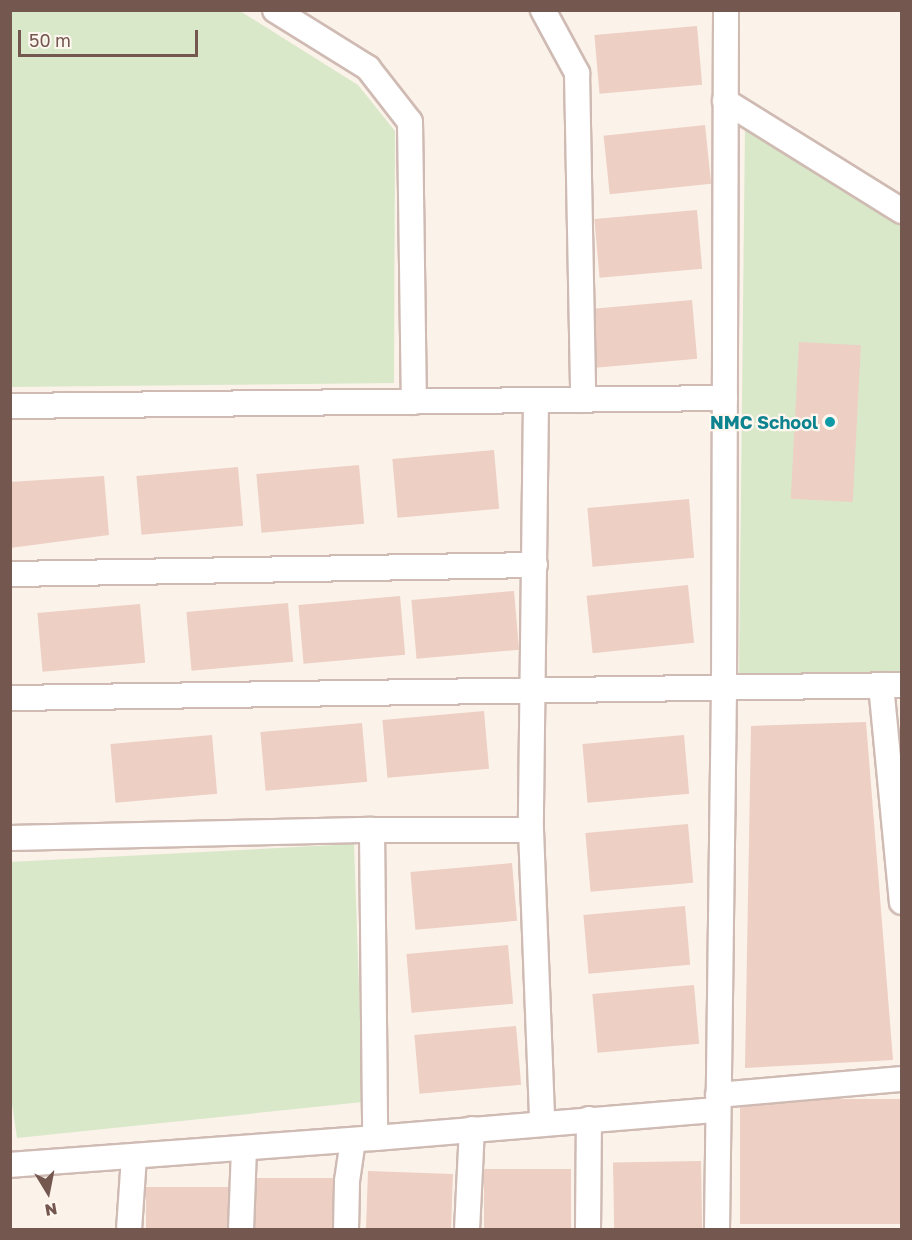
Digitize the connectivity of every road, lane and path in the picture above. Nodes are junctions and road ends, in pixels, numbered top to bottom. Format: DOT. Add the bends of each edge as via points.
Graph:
graph roads {
  1 [pos="274,10"];
  2 [pos="543,10"];
  3 [pos="726,10"];
  4 [pos="725,101"];
  5 [pos="902,211"];
  6 [pos="725,398"];
  7 [pos="583,400"];
  8 [pos="536,401"];
  9 [pos="414,402"];
  10 [pos="10,406"];
  11 [pos="535,565"];
  12 [pos="10,574"];
  13 [pos="891,685"];
  14 [pos="724,687"];
  15 [pos="534,690"];
  16 [pos="10,698"];
  17 [pos="372,830"];
  18 [pos="531,830"];
  19 [pos="10,838"];
  20 [pos="899,855"];
  21 [pos="902,902"];
  22 [pos="902,1079"];
  23 [pos="717,1102"];
  24 [pos="589,1119"];
  25 [pos="542,1123"];
  26 [pos="472,1130"];
  27 [pos="364,1139"];
  28 [pos="244,1148"];
  29 [pos="134,1156"];
  30 [pos="10,1166"];
  31 [pos="129,1230"];
  32 [pos="241,1230"];
  33 [pos="346,1230"];
  34 [pos="467,1230"];
  35 [pos="588,1230"];
  36 [pos="717,1230"];
  1 -- 9 [label="street" via="368,68 410,122"];
  2 -- 7 [label="street" via="577,73"];
  3 -- 4 [label="street"];
  4 -- 5 [label="street"];
  4 -- 6 [label="street"];
  6 -- 7 [label="street"];
  6 -- 14 [label="street"];
  7 -- 8 [label="street"];
  8 -- 9 [label="street"];
  8 -- 11 [label="street"];
  9 -- 10 [label="street"];
  11 -- 12 [label="street"];
  11 -- 15 [label="street"];
  13 -- 14 [label="street"];
  13 -- 20 [label="street"];
  14 -- 15 [label="street"];
  14 -- 23 [label="street"];
  15 -- 16 [label="street"];
  15 -- 18 [label="street"];
  17 -- 18 [label="street"];
  17 -- 19 [label="street"];
  17 -- 27 [label="street"];
  18 -- 25 [label="street"];
  20 -- 21 [label="street"];
  22 -- 23 [label="street"];
  23 -- 24 [label="street"];
  23 -- 36 [label="street"];
  24 -- 25 [label="street"];
  24 -- 35 [label="street"];
  25 -- 26 [label="street"];
  26 -- 27 [label="street"];
  26 -- 34 [label="street"];
  27 -- 28 [label="street"];
  27 -- 33 [label="street" via="347,1181"];
  28 -- 29 [label="street"];
  28 -- 32 [label="street"];
  29 -- 30 [label="street"];
  29 -- 31 [label="street"];
}
